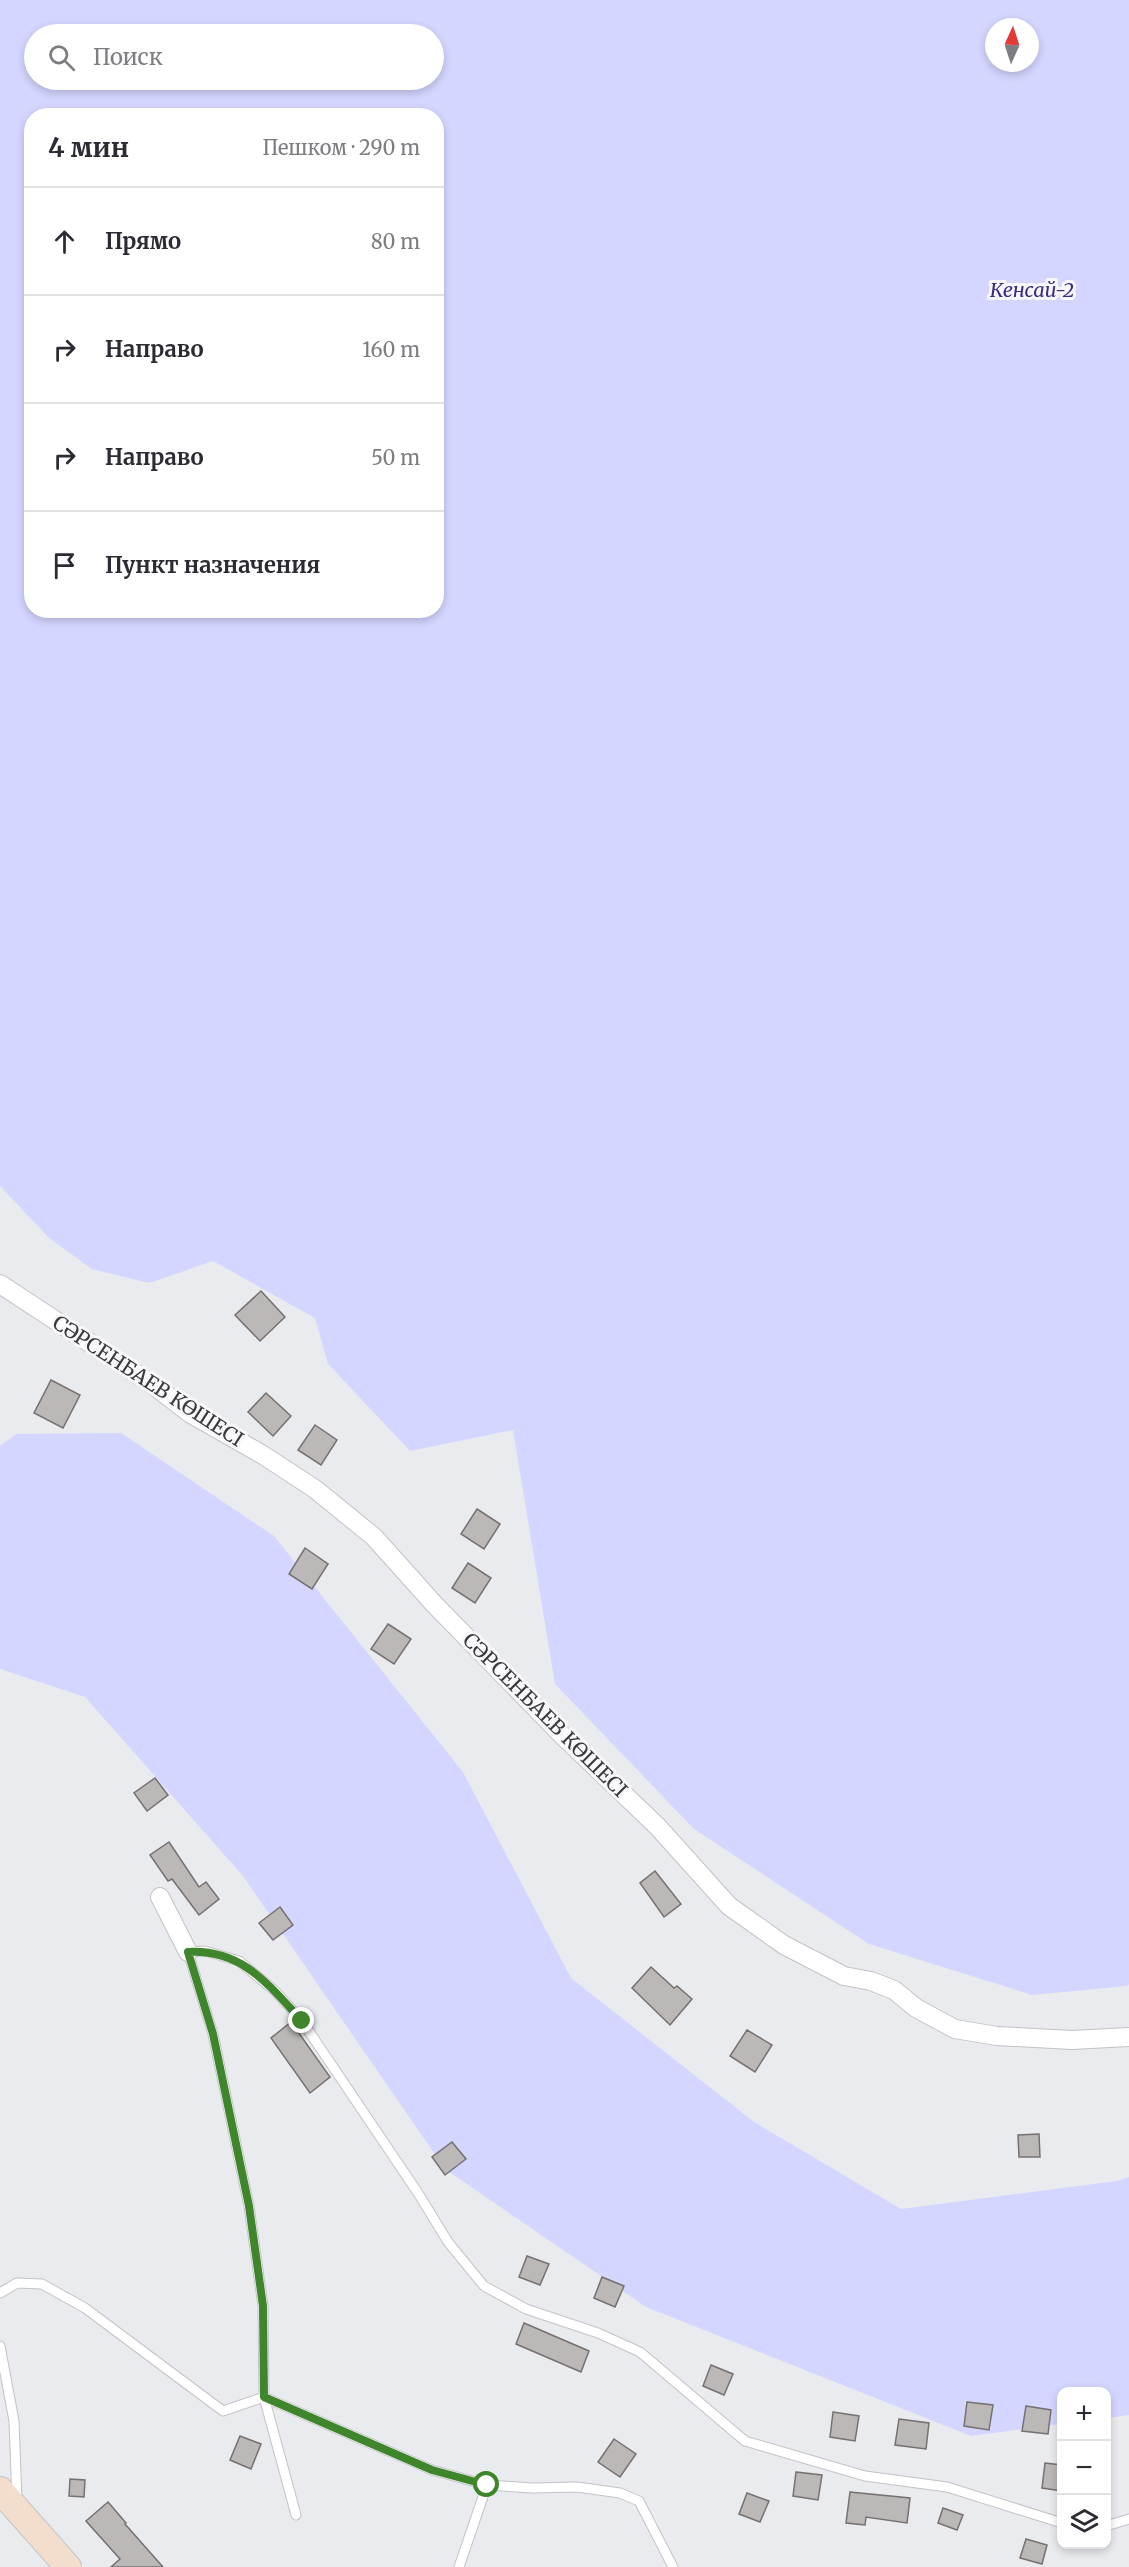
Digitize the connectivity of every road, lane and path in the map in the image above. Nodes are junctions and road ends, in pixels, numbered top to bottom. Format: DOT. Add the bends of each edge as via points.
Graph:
graph roads {
  1 [pos="0,1284"];
  2 [pos="160,1897"];
  3 [pos="188,1952"];
  4 [pos="1129,2037"];
  5 [pos="0,2293"];
  6 [pos="0,2346"];
  7 [pos="264,2397"];
  8 [pos="487,2485"];
  9 [pos="0,2490"];
  10 [pos="17,2509"];
  11 [pos="296,2515"];
  12 [pos="1129,2519"];
  13 [pos="1057,2521"];
  14 [pos="1111,2525"];
  15 [pos="68,2567"];
  16 [pos="459,2567"];
  17 [pos="673,2567"];
  1 -- 4 [label="street, СӘРСЕНБАЕВ КӨШЕСІ" via="191,1414 315,1489 374,1537 562,1735 658,1827 729,1906 784,1945 844,1976 894,1990 916,2008 955,2029 997,2036 1061,2039"];
  2 -- 3 [label="street"];
  3 -- 7 [label="lane" via="213,2034 249,2206 263,2306"];
  3 -- 13 [label="lane" via="205,1951 239,1961 275,1991 302,2021 448,2242 484,2286 525,2309 598,2333 640,2352 746,2440 865,2476 947,2487"];
  5 -- 7 [label="lane" via="17,2283 42,2284 85,2308 223,2410"];
  6 -- 10 [label="lane" via="14,2421"];
  7 -- 8 [label="lane" via="432,2470"];
  7 -- 11 [label="lane"];
  8 -- 16 [label="lane"];
  8 -- 17 [label="lane" via="577,2487 620,2493 639,2501"];
  9 -- 10 [label="street"];
  10 -- 15 [label="street"];
  12 -- 14 [label="lane"];
}
